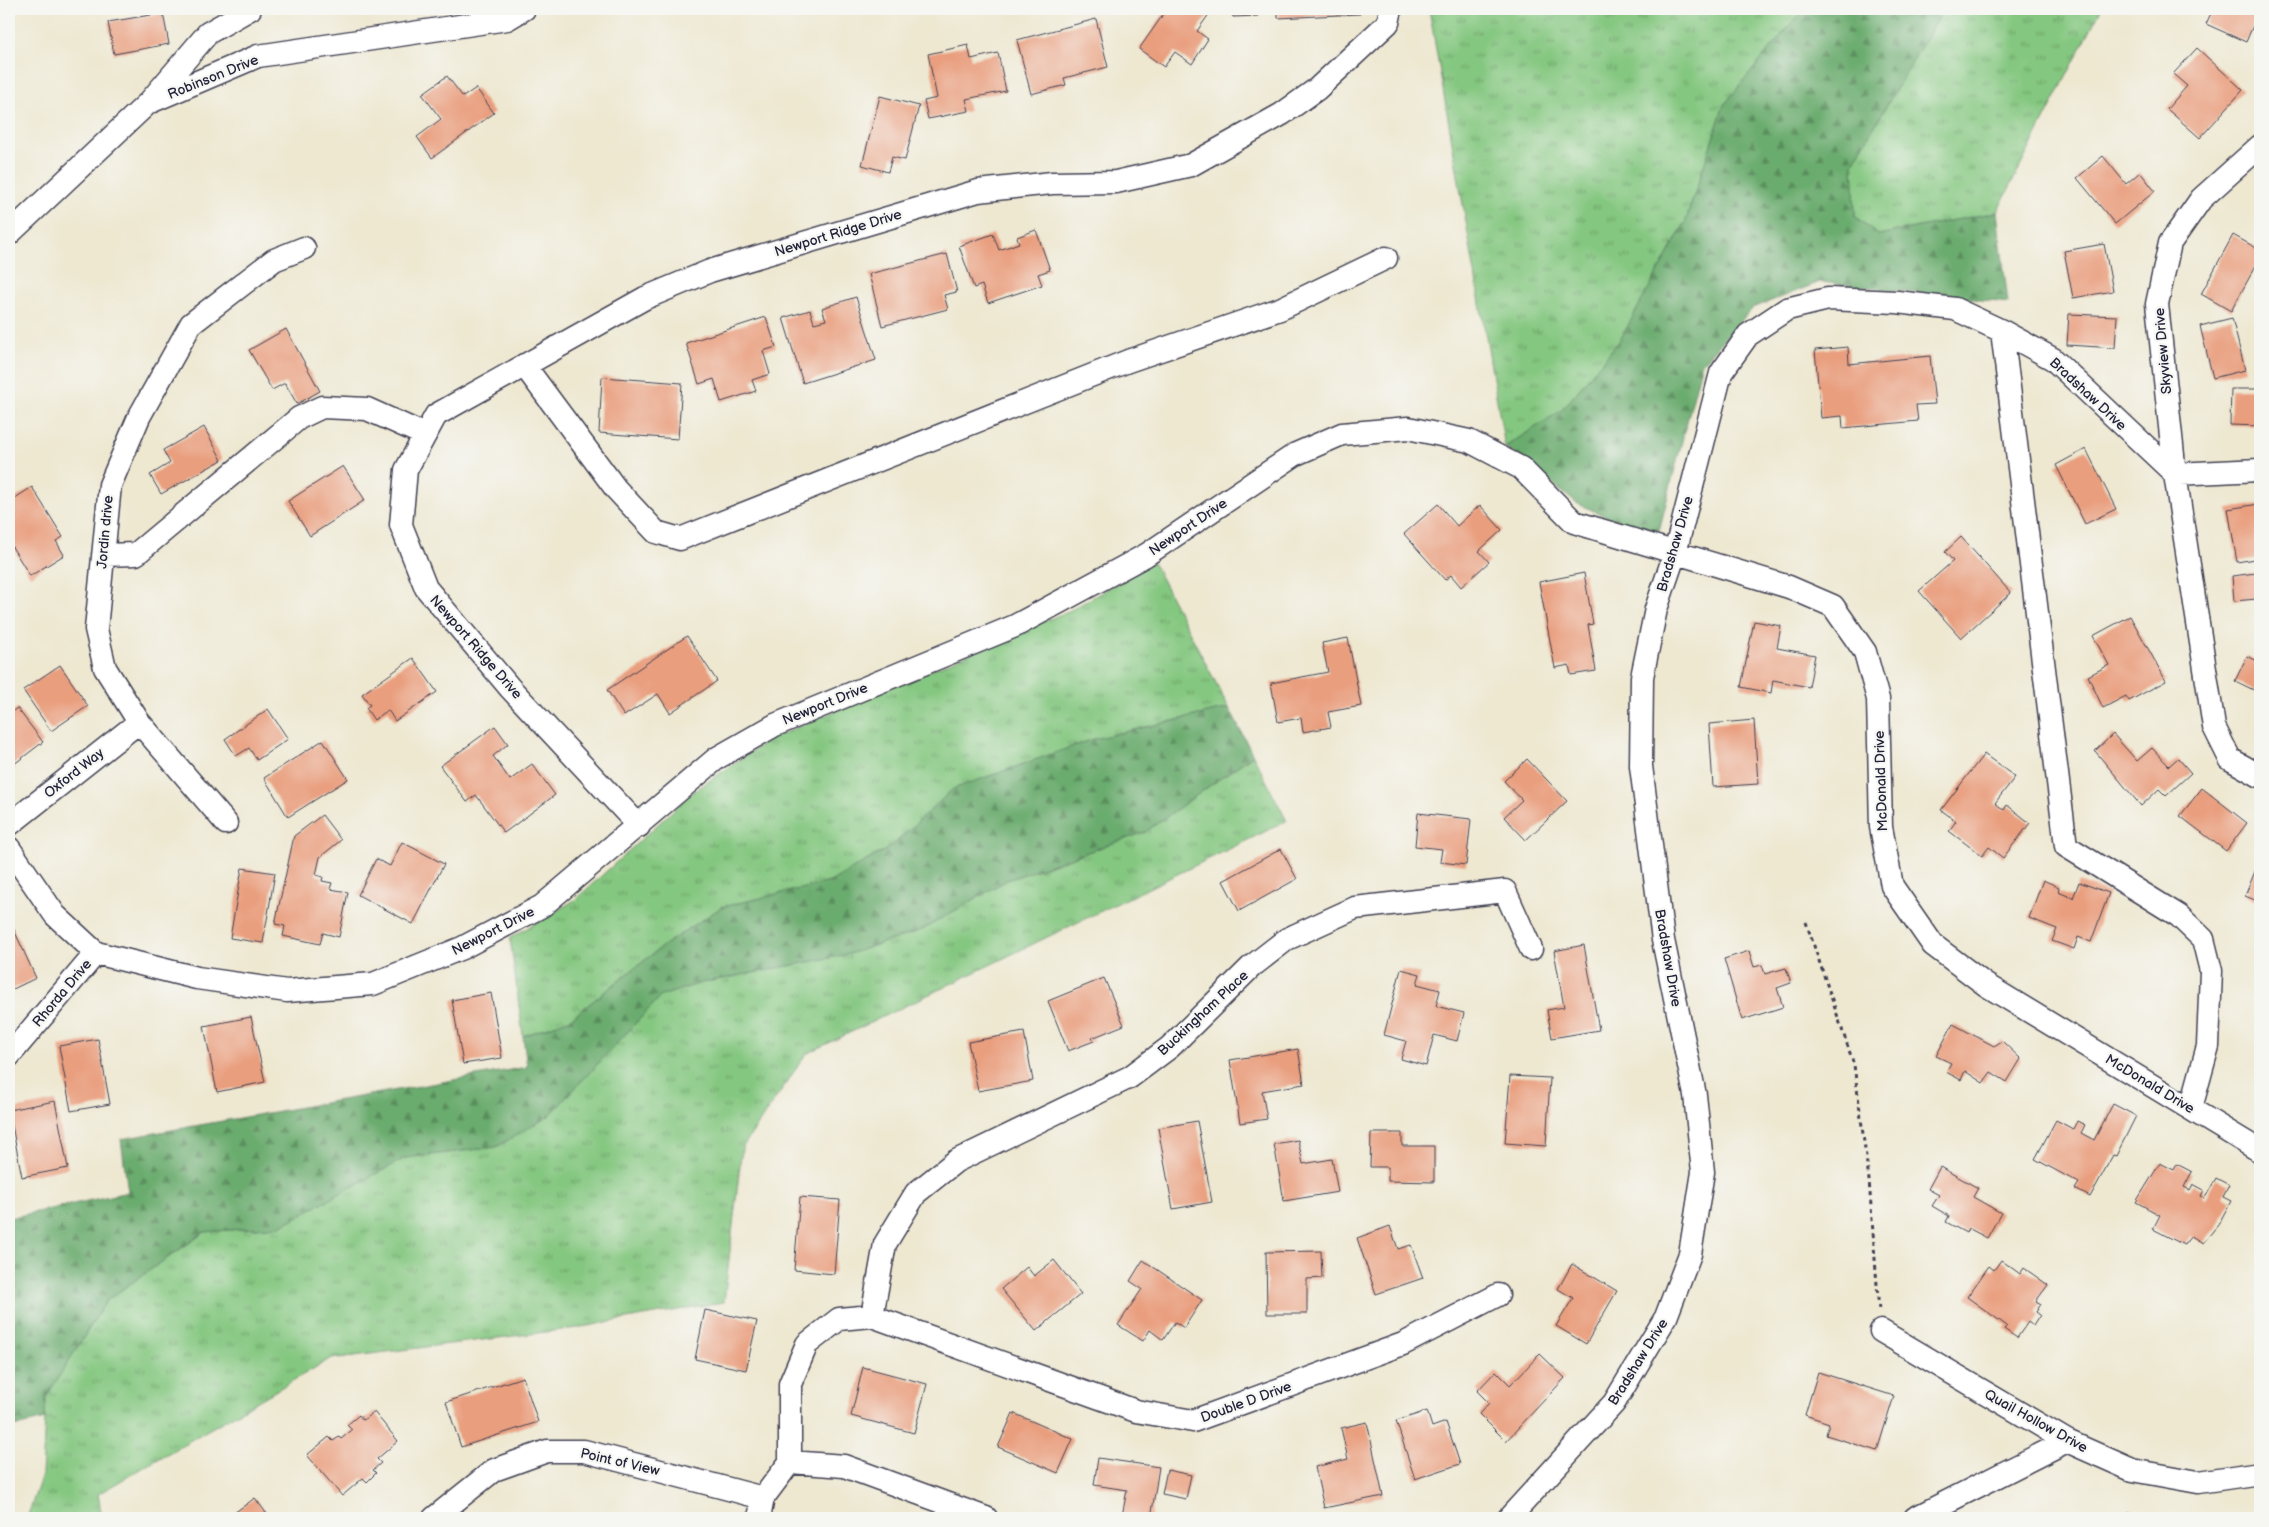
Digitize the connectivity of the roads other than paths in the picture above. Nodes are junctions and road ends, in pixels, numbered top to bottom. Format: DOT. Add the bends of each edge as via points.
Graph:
graph roads {
  1 [pos="250,9"];
  2 [pos="524,9"];
  3 [pos="1391,9"];
  4 [pos="148,103"];
  5 [pos="2260,146"];
  6 [pos="9,234"];
  7 [pos="304,248"];
  8 [pos="1386,258"];
  9 [pos="2002,330"];
  10 [pos="524,366"];
  11 [pos="425,435"];
  12 [pos="2260,470"];
  13 [pos="2175,474"];
  14 [pos="1675,554"];
  15 [pos="103,555"];
  16 [pos="139,722"];
  17 [pos="2260,776"];
  18 [pos="226,823"];
  19 [pos="9,825"];
  20 [pos="639,826"];
  21 [pos="9,848"];
  22 [pos="1531,949"];
  23 [pos="96,953"];
  24 [pos="9,1056"];
  25 [pos="2190,1108"];
  26 [pos="2260,1151"];
  27 [pos="1498,1295"];
  28 [pos="872,1316"];
  29 [pos="1881,1332"];
  30 [pos="2067,1441"];
  31 [pos="790,1462"];
  32 [pos="2260,1473"];
  33 [pos="761,1508"];
  34 [pos="434,1518"];
  35 [pos="986,1518"];
  36 [pos="1509,1518"];
  37 [pos="1915,1518"];
  1 -- 4 [label="street" via="208,33"];
  2 -- 4 [label="street, Robinson Drive" via="507,19 258,56"];
  3 -- 10 [label="street, Newport Ridge Drive" via="1388,23 1317,89 1282,114 1191,165 1116,182 1052,183 978,191 710,271 645,298"];
  4 -- 6 [label="street, Robinson Drive"];
  5 -- 13 [label="street, Skyview Drive" via="2201,199 2170,243 2157,304"];
  7 -- 15 [label="street, Jordin drive" via="274,260 191,324 139,417 110,485"];
  8 -- 10 [label="street" via="1280,309 1128,361 680,539 656,532 616,489"];
  9 -- 13 [label="street, Bradshaw Drive" via="2052,359"];
  9 -- 14 [label="street, Bradshaw Drive" via="1955,309 1897,302 1828,300 1787,309 1748,335 1721,373"];
  9 -- 25 [label="street" via="2066,846 2178,916 2203,939 2211,971 2208,1046"];
  10 -- 11 [label="street, Newport Ridge Drive" via="436,415"];
  11 -- 15 [label="street" via="367,409 322,407 299,418 136,554"];
  11 -- 20 [label="street, Newport Ridge Drive" via="406,470 401,525 426,588 510,688"];
  12 -- 13 [label="street"];
  13 -- 17 [label="street" via="2214,727 2230,758"];
  14 -- 20 [label="street, Newport Drive" via="1574,522 1521,468 1469,441 1408,428 1342,434 1296,454 1146,555 1015,626 775,725 717,758"];
  14 -- 25 [label="street, McDonald Drive" via="1790,586 1833,606 1865,652 1878,699 1881,827 1892,886 1934,945 1986,985"];
  14 -- 36 [label="street, Bradshaw Drive" via="1656,610 1642,677 1641,766 1663,940 1695,1095 1703,1172 1690,1254 1666,1317 1614,1403"];
  15 -- 16 [label="street, Jordin drive" via="96,629 105,668"];
  16 -- 18 [label="street, Jordin drive"];
  16 -- 19 [label="street, Oxford Way"];
  20 -- 23 [label="street, Newport Drive" via="542,906 462,948 373,984 287,990 197,978"];
  21 -- 23 [label="street, Newport Drive" via="55,915"];
  22 -- 28 [label="street, Buckingham Place" via="1505,891 1355,908 1287,938 1251,967 1170,1047 1130,1077 956,1161 916,1193 885,1244"];
  23 -- 24 [label="street, Rhorda Drive"];
  25 -- 26 [label="street, McDonald Drive"];
  27 -- 28 [label="street, Double D Drive" via="1403,1344 1193,1421 1136,1412"];
  28 -- 31 [label="street" via="839,1319 807,1344 790,1384"];
  29 -- 30 [label="street, Quail Hollow Drive"];
  30 -- 32 [label="street, Quail Hollow Drive" via="2132,1470 2198,1482"];
  30 -- 37 [label="street"];
  31 -- 33 [label="street"];
  31 -- 35 [label="street" via="844,1466"];
  33 -- 34 [label="street, Point of View" via="584,1451 547,1451 494,1470"];
}
